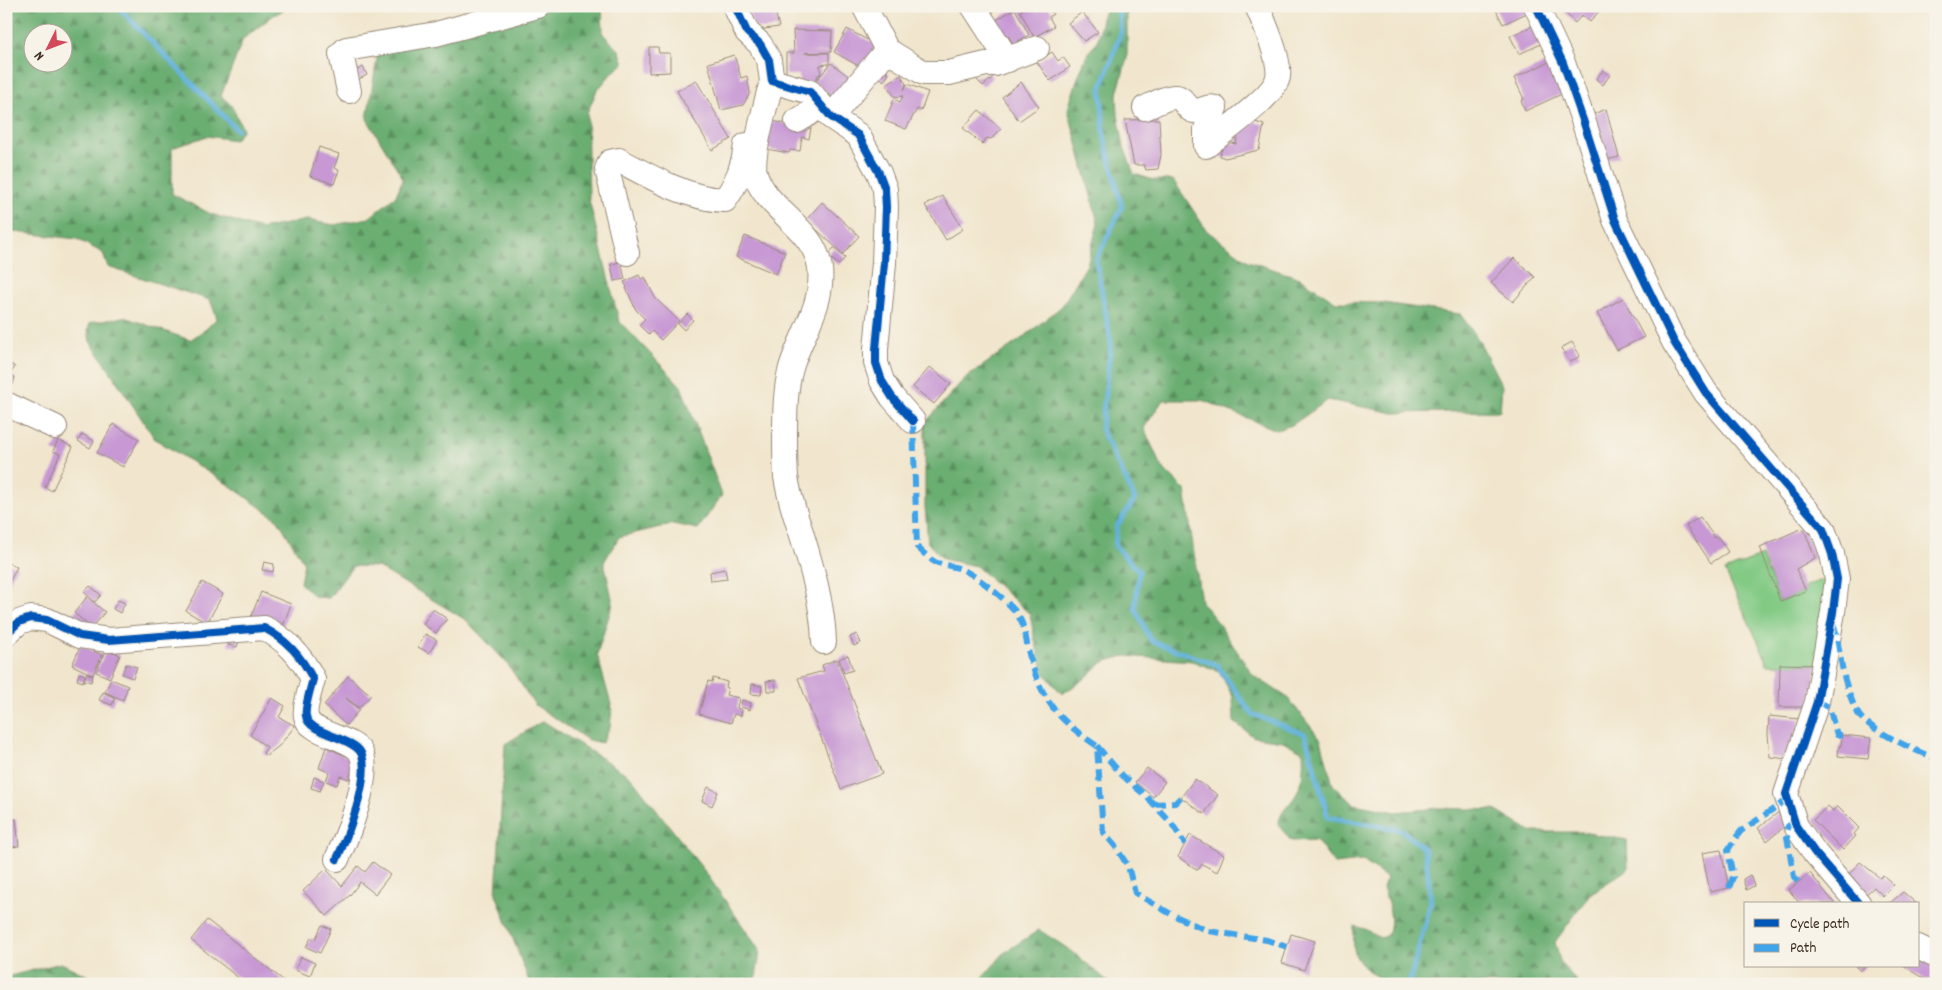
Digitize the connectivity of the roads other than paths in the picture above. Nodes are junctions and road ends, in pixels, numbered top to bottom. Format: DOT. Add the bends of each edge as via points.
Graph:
graph roads {
  1 [pos="538,6"];
  2 [pos="716,6"];
  3 [pos="864,6"];
  4 [pos="973,6"];
  5 [pos="1257,6"];
  6 [pos="1536,6"];
  7 [pos="737,12"];
  8 [pos="757,42"];
  9 [pos="1037,48"];
  10 [pos="887,50"];
  11 [pos="1008,60"];
  12 [pos="772,81"];
  13 [pos="348,91"];
  14 [pos="1146,108"];
  15 [pos="824,109"];
  16 [pos="748,121"];
  17 [pos="797,121"];
  18 [pos="731,148"];
  19 [pos="627,253"];
  20 [pos="6,404"];
  21 [pos="913,421"];
  22 [pos="55,427"];
  23 [pos="6,634"];
  24 [pos="824,642"];
  25 [pos="337,859"];
  26 [pos="1857,902"];
  27 [pos="1920,948"];
  28 [pos="1936,956"];
  1 -- 13 [label="street" via="436,34 346,49 341,54"];
  2 -- 7 [label="street"];
  3 -- 10 [label="street"];
  4 -- 11 [label="street"];
  5 -- 14 [label="street" via="1278,64 1278,77 1258,104 1206,146 1206,129 1215,108 1191,110 1175,96"];
  6 -- 26 [label="street" via="1563,63 1615,220 1674,342 1706,393 1823,529 1837,579 1832,618 1817,702 1786,794 1796,826"];
  7 -- 8 [label="street" via="746,32"];
  8 -- 12 [label="street" via="769,60"];
  8 -- 16 [label="street" via="755,99"];
  9 -- 11 [label="street"];
  10 -- 11 [label="street" via="924,73 950,73"];
  10 -- 15 [label="street"];
  12 -- 15 [label="street" via="810,92"];
  12 -- 24 [label="street" via="754,172 776,206 796,224 814,249 820,265 821,278 814,313 791,370 785,436 786,478 823,617"];
  15 -- 17 [label="street"];
  15 -- 21 [label="street" via="858,135 885,189 884,263 876,363 892,397"];
  16 -- 18 [label="street"];
  16 -- 19 [label="street" via="744,160 735,186 725,200 711,199 657,181 619,160 610,162 607,169"];
  20 -- 22 [label="street"];
  23 -- 25 [label="street" via="19,622 31,618 47,620 80,636 109,640 264,628 280,637 305,663 313,679 306,716 310,724 360,751 365,765 357,804"];
  27 -- 28 [label="street"];
}
